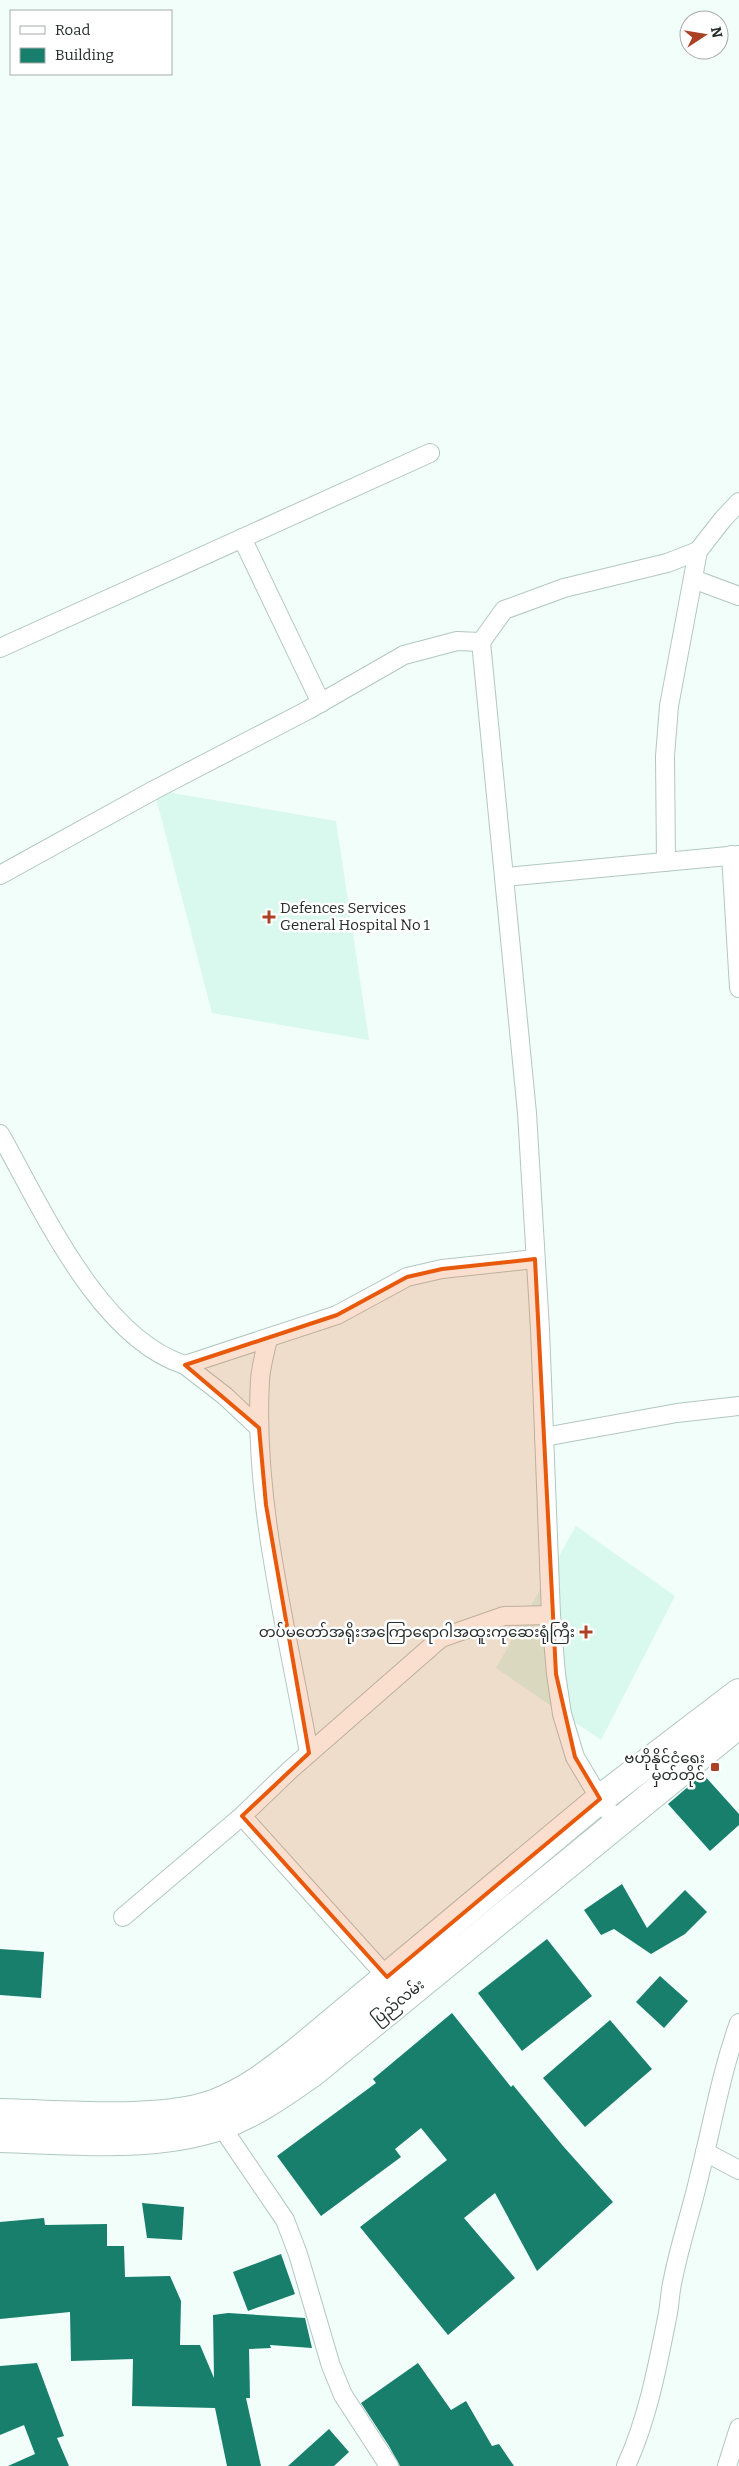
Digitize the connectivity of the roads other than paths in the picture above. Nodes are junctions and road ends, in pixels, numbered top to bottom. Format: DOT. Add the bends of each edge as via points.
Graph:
graph roads {
  1 [pos="430,453"];
  2 [pos="739,502"];
  3 [pos="242,538"];
  4 [pos="698,551"];
  5 [pos="692,579"];
  6 [pos="739,596"];
  7 [pos="481,642"];
  8 [pos="0,648"];
  9 [pos="321,703"];
  10 [pos="735,855"];
  11 [pos="666,862"];
  12 [pos="0,875"];
  13 [pos="505,877"];
  14 [pos="739,988"];
  15 [pos="0,1134"];
  16 [pos="535,1259"];
  17 [pos="268,1339"];
  18 [pos="185,1365"];
  19 [pos="739,1406"];
  20 [pos="260,1428"];
  21 [pos="544,1436"];
  22 [pos="551,1615"];
  23 [pos="739,1693"];
  24 [pos="739,1724"];
  25 [pos="309,1753"];
  26 [pos="600,1799"];
  27 [pos="242,1816"];
  28 [pos="617,1822"];
  29 [pos="123,1917"];
  30 [pos="387,1977"];
  31 [pos="739,2023"];
  32 [pos="0,2112"];
  33 [pos="221,2126"];
  34 [pos="0,2138"];
  35 [pos="705,2152"];
  36 [pos="739,2170"];
  37 [pos="739,2428"];
  38 [pos="389,2466"];
  39 [pos="628,2466"];
  40 [pos="727,2466"];
  1 -- 3 [label="street"];
  2 -- 4 [label="street"];
  3 -- 8 [label="street"];
  3 -- 9 [label="street"];
  4 -- 5 [label="street"];
  4 -- 7 [label="street" via="667,563 564,588 504,610"];
  5 -- 6 [label="street"];
  5 -- 11 [label="street" via="669,706 665,756"];
  7 -- 9 [label="street" via="457,641 404,655"];
  7 -- 13 [label="street"];
  9 -- 12 [label="street"];
  10 -- 11 [label="street"];
  10 -- 14 [label="street"];
  11 -- 13 [label="street"];
  13 -- 16 [label="street" via="526,1104"];
  15 -- 18 [label="street" via="54,1232 105,1307 135,1336 168,1359"];
  16 -- 17 [label="street" via="442,1269 407,1277 337,1315"];
  16 -- 21 [label="street"];
  17 -- 18 [label="street"];
  17 -- 20 [label="street" via="260,1378"];
  18 -- 20 [label="street"];
  19 -- 21 [label="street" via="677,1413"];
  20 -- 25 [label="street" via="266,1505 281,1609"];
  21 -- 22 [label="street"];
  22 -- 25 [label="street" via="504,1616 441,1638"];
  22 -- 26 [label="street" via="562,1714 575,1757"];
  23 -- 26 [label="highway"];
  24 -- 28 [label="highway, ပြည်လမ်း"];
  25 -- 27 [label="street"];
  26 -- 28 [label="street"];
  26 -- 30 [label="highway"];
  27 -- 29 [label="street"];
  27 -- 30 [label="street"];
  28 -- 33 [label="highway, ပြည်လမ်း" via="312,2073 268,2103"];
  30 -- 32 [label="highway" via="253,2085 215,2103 176,2112 135,2115"];
  31 -- 35 [label="street" via="711,2118"];
  33 -- 34 [label="highway, ပြည်လမ်း" via="181,2136 135,2141"];
  33 -- 38 [label="street" via="285,2220 331,2366 344,2395"];
  35 -- 36 [label="street"];
  35 -- 39 [label="street" via="680,2245 667,2319 638,2441"];
  37 -- 40 [label="street"];
}
